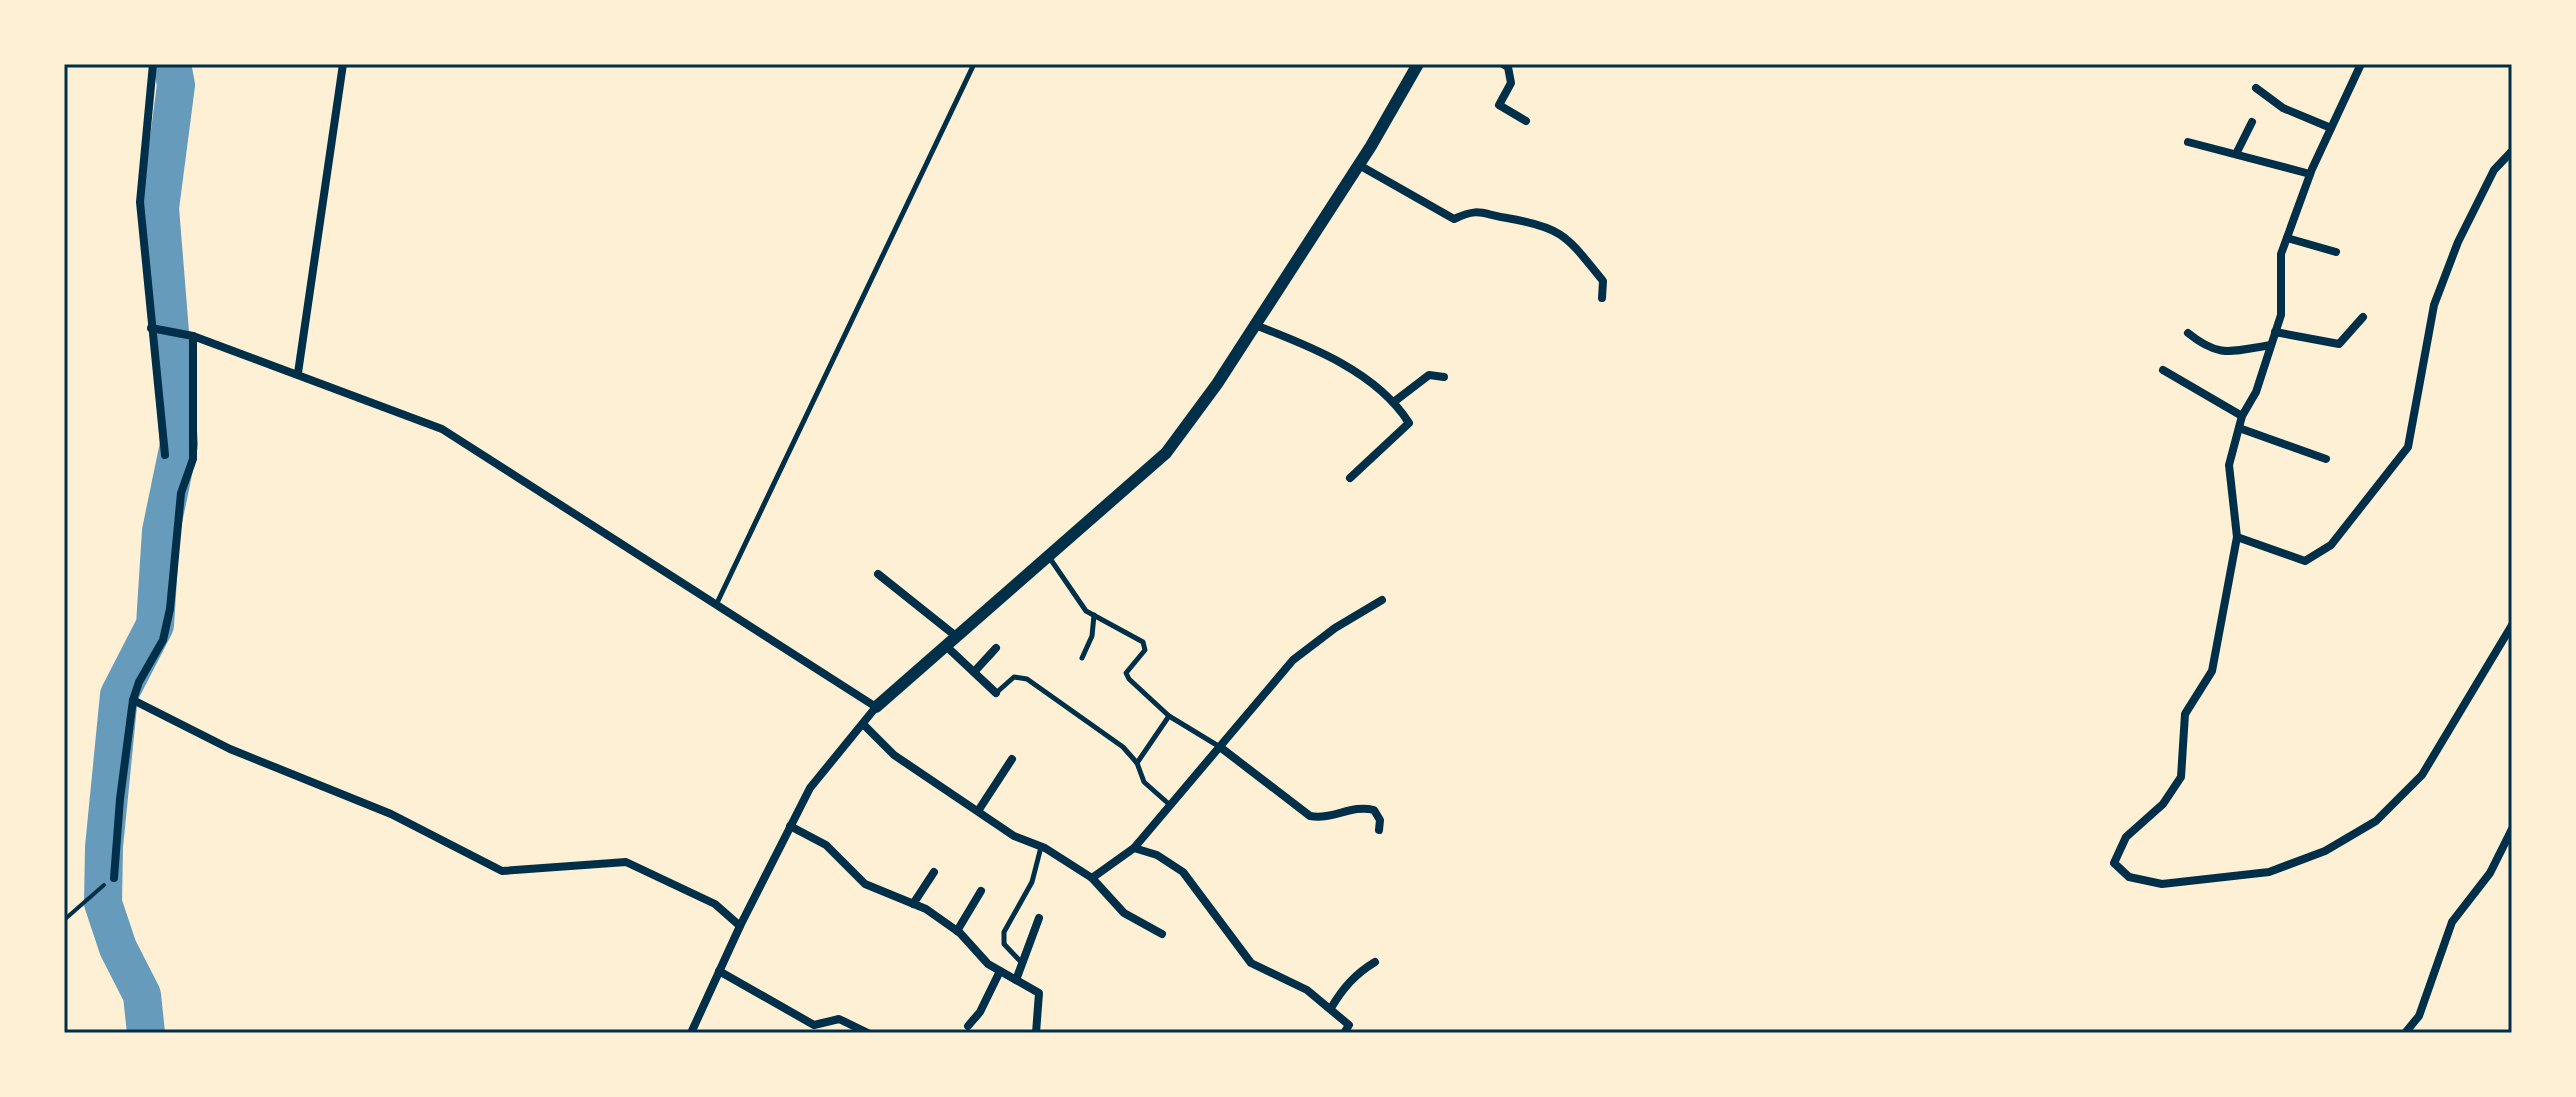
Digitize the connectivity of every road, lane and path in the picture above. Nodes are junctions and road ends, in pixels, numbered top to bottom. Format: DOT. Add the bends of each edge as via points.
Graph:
graph roads {
  1 [pos="153,64"];
  2 [pos="343,64"];
  3 [pos="974,64"];
  4 [pos="1418,64"];
  5 [pos="1503,64"];
  6 [pos="2361,64"];
  7 [pos="2256,88"];
  8 [pos="1526,121"];
  9 [pos="2252,122"];
  10 [pos="2331,128"];
  11 [pos="2188,142"];
  12 [pos="2512,151"];
  13 [pos="2236,154"];
  14 [pos="1359,165"];
  15 [pos="2310,174"];
  16 [pos="2287,238"];
  17 [pos="2336,252"];
  18 [pos="1602,298"];
  19 [pos="2363,317"];
  20 [pos="1255,325"];
  21 [pos="155,328"];
  22 [pos="2275,332"];
  23 [pos="2188,333"];
  24 [pos="190,335"];
  25 [pos="2271,345"];
  26 [pos="2163,370"];
  27 [pos="298,373"];
  28 [pos="1444,377"];
  29 [pos="1395,401"];
  30 [pos="2242,416"];
  31 [pos="2239,428"];
  32 [pos="165,455"];
  33 [pos="2326,459"];
  34 [pos="1350,478"];
  35 [pos="2237,537"];
  36 [pos="1048,557"];
  37 [pos="878,574"];
  38 [pos="1382,600"];
  39 [pos="717,603"];
  40 [pos="1094,615"];
  41 [pos="2512,625"];
  42 [pos="957,637"];
  43 [pos="946,646"];
  44 [pos="996,648"];
  45 [pos="1082,658"];
  46 [pos="974,672"];
  47 [pos="996,693"];
  48 [pos="133,700"];
  49 [pos="876,707"];
  50 [pos="1169,716"];
  51 [pos="863,724"];
  52 [pos="1220,747"];
  53 [pos="1012,759"];
  54 [pos="1137,763"];
  55 [pos="1171,805"];
  56 [pos="978,811"];
  57 [pos="790,826"];
  58 [pos="2512,829"];
  59 [pos="1379,830"];
  60 [pos="1041,847"];
  61 [pos="1134,848"];
  62 [pos="934,872"];
  63 [pos="114,878"];
  64 [pos="1092,878"];
  65 [pos="981,891"];
  66 [pos="89,895"];
  67 [pos="913,904"];
  68 [pos="1039,918"];
  69 [pos="64,920"];
  70 [pos="740,926"];
  71 [pos="957,931"];
  72 [pos="1162,934"];
  73 [pos="1375,962"];
  74 [pos="1022,963"];
  75 [pos="719,971"];
  76 [pos="1000,971"];
  77 [pos="1016,980"];
  78 [pos="1331,1008"];
  79 [pos="968,1026"];
  80 [pos="815,1029"];
  81 [pos="691,1033"];
  82 [pos="868,1033"];
  83 [pos="1036,1033"];
  84 [pos="1344,1033"];
  85 [pos="2405,1033"];
  1 -- 21 [label="street" via="140,202"];
  2 -- 27 [label="street"];
  3 -- 39 [label="lane"];
  4 -- 14 [label="street"];
  5 -- 8 [label="street" via="1511,83 1499,105"];
  6 -- 10 [label="street"];
  7 -- 10 [label="street" via="2283,108"];
  9 -- 13 [label="street"];
  10 -- 15 [label="street"];
  11 -- 13 [label="street"];
  12 -- 35 [label="street" via="2494,170 2458,242 2434,305 2408,447 2379,488 2331,545 2305,561"];
  13 -- 15 [label="street"];
  14 -- 18 [label="street" via="1454,219 1475,209 1538,222 1561,233 1603,281"];
  14 -- 20 [label="street"];
  15 -- 16 [label="street"];
  16 -- 17 [label="street"];
  16 -- 22 [label="street"];
  19 -- 22 [label="street" via="2339,344"];
  20 -- 29 [label="street" via="1326,352"];
  20 -- 36 [label="street" via="1166,453"];
  21 -- 24 [label="street"];
  21 -- 32 [label="street"];
  22 -- 25 [label="street"];
  23 -- 25 [label="street" via="2208,350"];
  24 -- 27 [label="street"];
  24 -- 48 [label="street" via="193,459 181,493 170,609 163,640"];
  25 -- 30 [label="street"];
  26 -- 30 [label="street"];
  27 -- 39 [label="street" via="442,429"];
  28 -- 29 [label="street" via="1429,375"];
  29 -- 34 [label="street" via="1409,423"];
  30 -- 31 [label="street"];
  31 -- 33 [label="street"];
  31 -- 35 [label="street" via="2229,465"];
  35 -- 41 [label="street" via="2212,671 2185,714 2181,777 2163,804 2126,837 2114,863 2129,877 2162,884 2269,872 2325,851 2376,821 2422,775"];
  36 -- 40 [label="lane"];
  36 -- 42 [label="street"];
  37 -- 42 [label="street"];
  38 -- 52 [label="street" via="1293,660"];
  39 -- 49 [label="street"];
  40 -- 45 [label="lane"];
  40 -- 50 [label="lane" via="1143,642 1145,650 1126,673"];
  42 -- 43 [label="street"];
  43 -- 46 [label="street"];
  43 -- 49 [label="street"];
  44 -- 46 [label="street"];
  46 -- 47 [label="street"];
  47 -- 54 [label="lane" via="1014,677 1027,679 1123,747"];
  48 -- 63 [label="street"];
  48 -- 70 [label="street" via="230,749 391,814 502,871 626,862 715,904"];
  49 -- 51 [label="street"];
  50 -- 52 [label="lane"];
  50 -- 54 [label="lane"];
  51 -- 56 [label="street" via="894,755"];
  51 -- 57 [label="street" via="810,788"];
  52 -- 55 [label="street"];
  52 -- 59 [label="street" via="1310,816 1325,819 1359,806 1374,810"];
  53 -- 56 [label="street"];
  54 -- 55 [label="lane" via="1144,782"];
  55 -- 61 [label="street"];
  56 -- 60 [label="street"];
  57 -- 67 [label="street" via="826,845 865,884"];
  57 -- 70 [label="street"];
  58 -- 85 [label="street" via="2490,873 2452,922 2419,1016"];
  60 -- 64 [label="street"];
  60 -- 74 [label="lane" via="1032,882 1004,932 1004,944"];
  61 -- 64 [label="street"];
  61 -- 78 [label="street" via="1183,872 1251,963"];
  62 -- 67 [label="street"];
  64 -- 72 [label="street" via="1124,913"];
  65 -- 71 [label="street"];
  66 -- 69 [label="path"];
  67 -- 71 [label="street"];
  68 -- 74 [label="street"];
  70 -- 75 [label="street"];
  71 -- 76 [label="street"];
  73 -- 78 [label="street" via="1351,979"];
  74 -- 77 [label="street"];
  75 -- 80 [label="street"];
  75 -- 81 [label="street"];
  76 -- 77 [label="street"];
  76 -- 79 [label="street"];
  77 -- 83 [label="street" via="1039,993"];
  78 -- 84 [label="street" via="1349,1025"];
  80 -- 82 [label="street" via="839,1019"];
}
